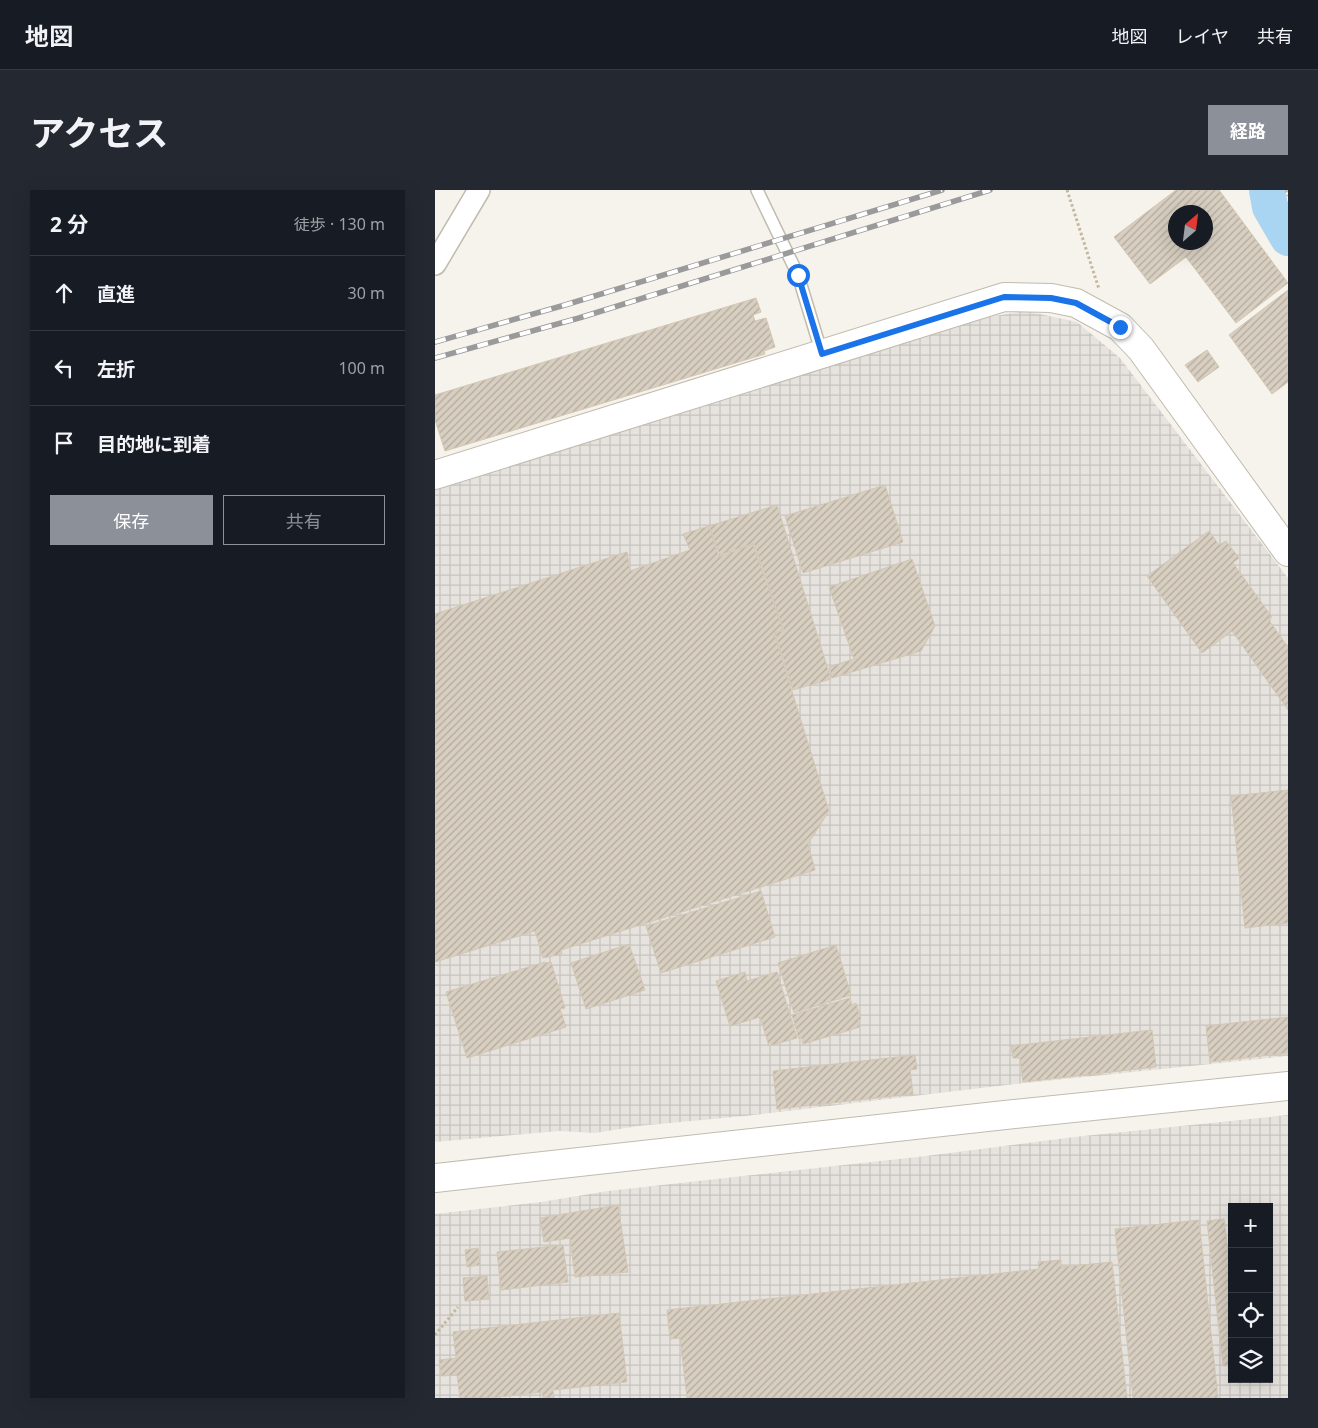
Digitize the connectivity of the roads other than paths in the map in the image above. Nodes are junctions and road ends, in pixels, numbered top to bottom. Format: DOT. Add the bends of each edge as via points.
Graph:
graph roads {
  1 [pos="479,190"];
  2 [pos="757,190"];
  3 [pos="435,264"];
  4 [pos="822,354"];
  5 [pos="435,475"];
  6 [pos="1288,552"];
  7 [pos="1288,1086"];
  8 [pos="435,1178"];
  1 -- 3 [label="street"];
  2 -- 4 [label="lane" via="798,275"];
  4 -- 5 [label="street"];
  4 -- 6 [label="street" via="1004,297 1051,298 1076,303 1120,327 1141,349"];
  7 -- 8 [label="street"];
}
